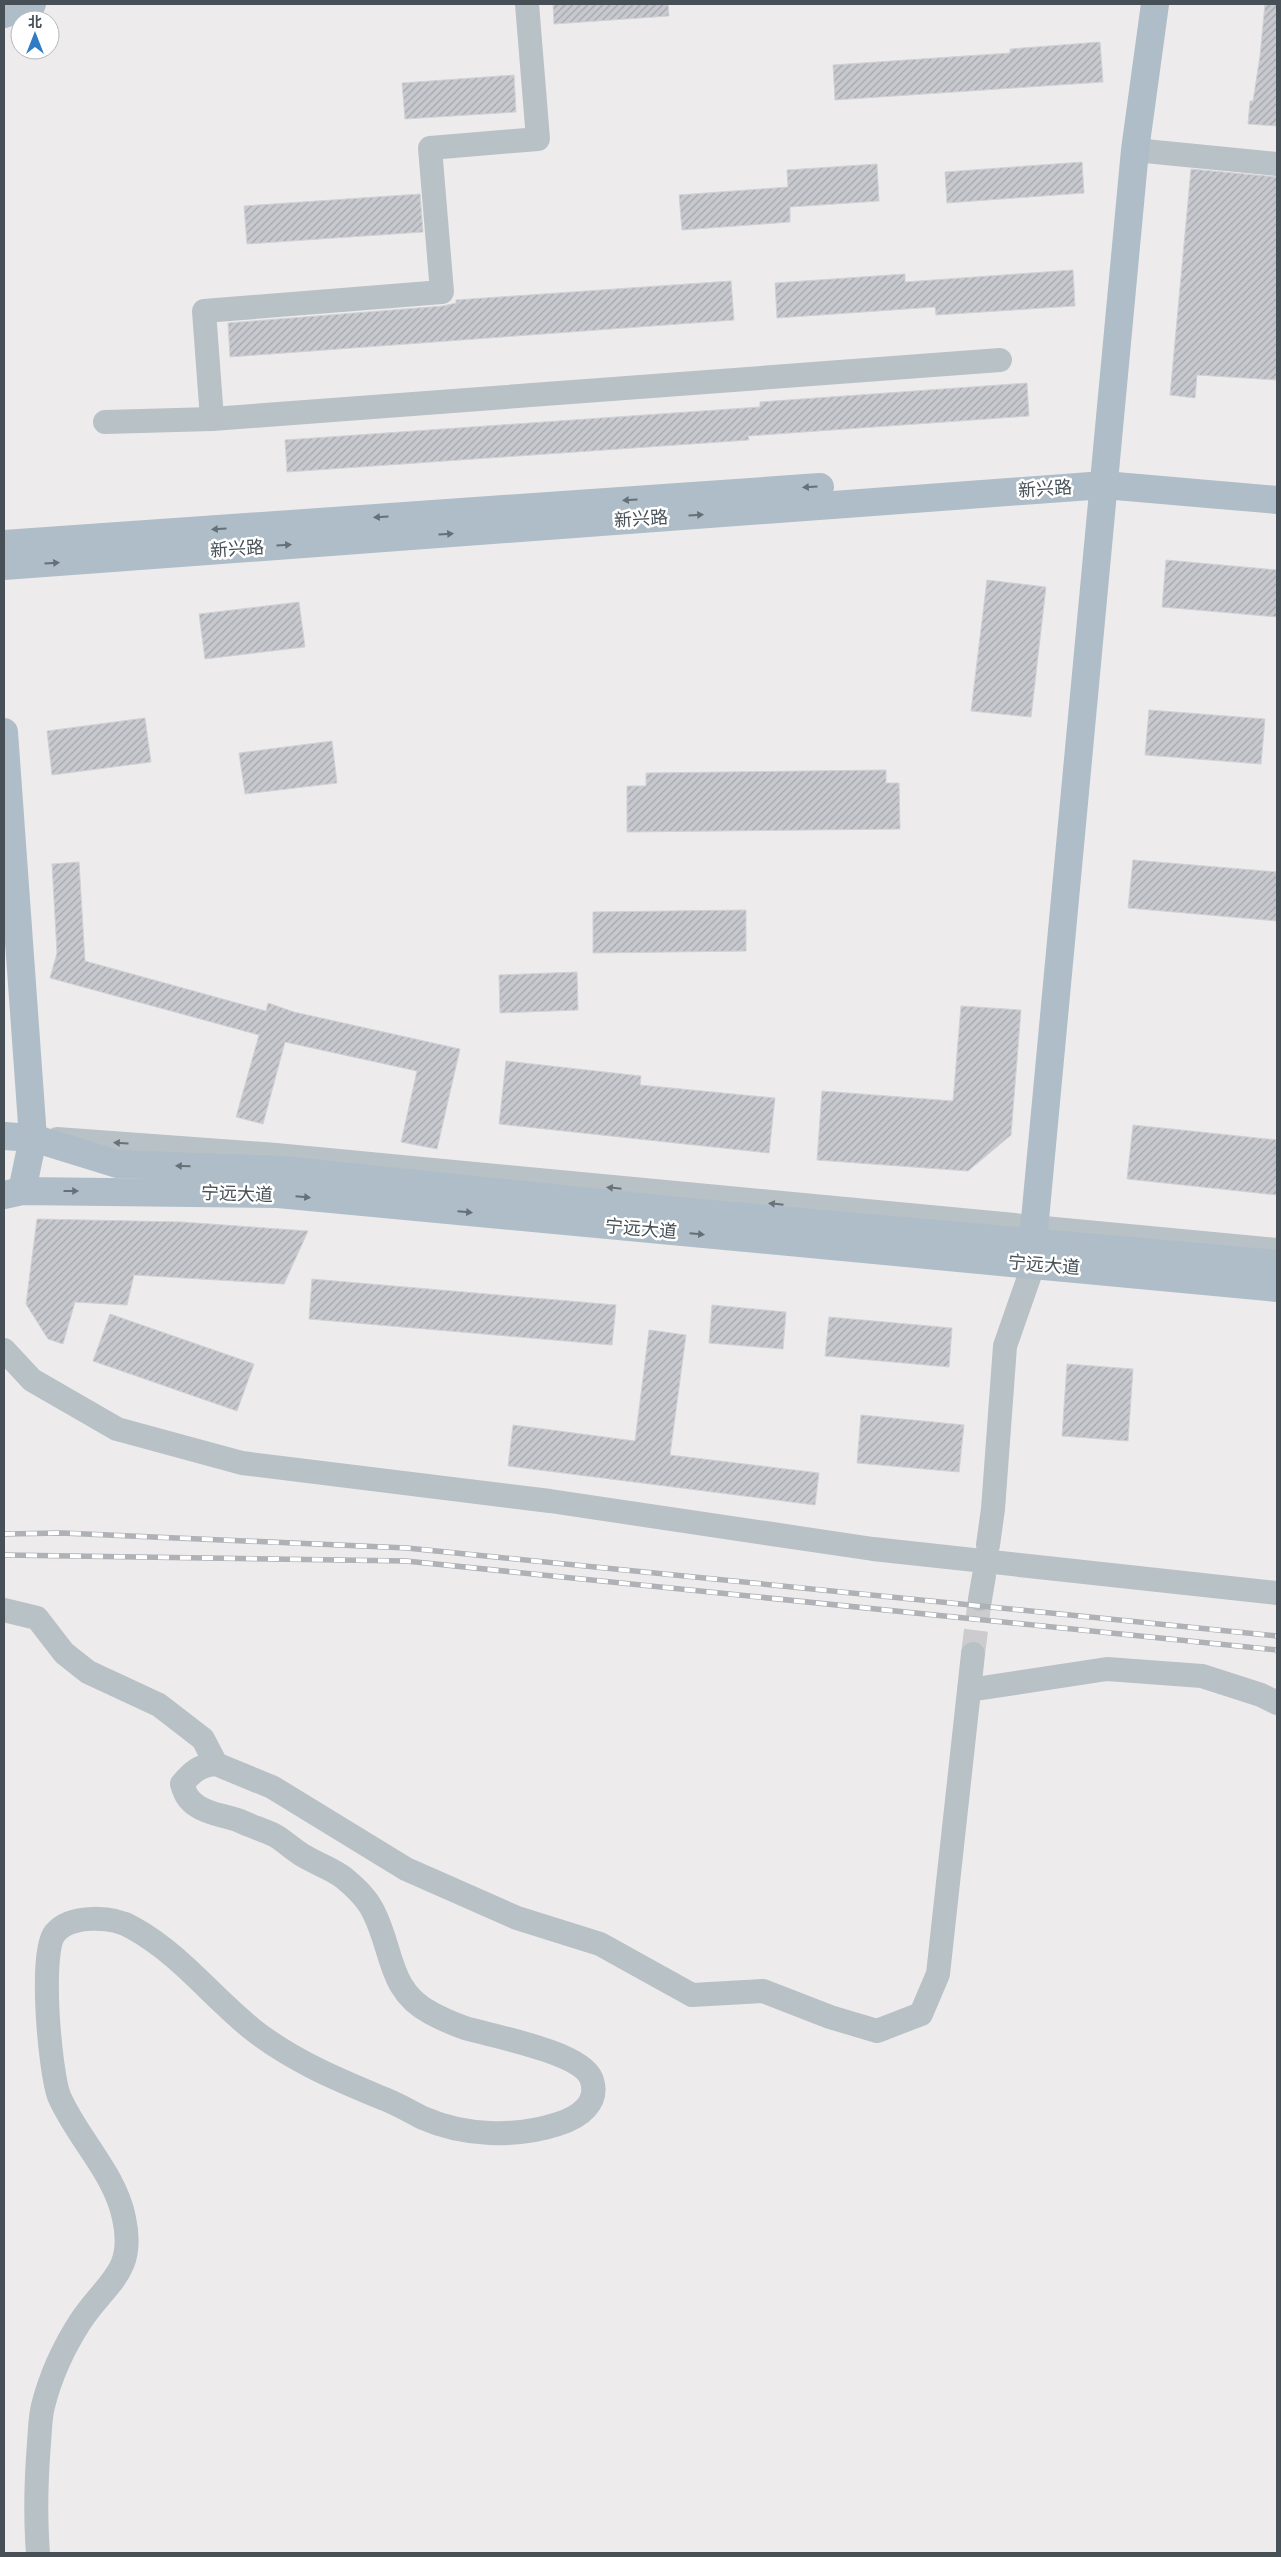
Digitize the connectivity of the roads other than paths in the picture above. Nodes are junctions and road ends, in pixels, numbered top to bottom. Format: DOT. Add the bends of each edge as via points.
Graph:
graph roads {
  1 [pos="32,4"];
  2 [pos="527,4"];
  3 [pos="1155,4"];
  4 [pos="4,14"];
  5 [pos="1135,150"];
  6 [pos="1277,164"];
  7 [pos="1000,360"];
  8 [pos="212,420"];
  9 [pos="105,422"];
  10 [pos="1105,476"];
  11 [pos="1277,482"];
  12 [pos="1277,500"];
  13 [pos="4,544"];
  14 [pos="4,566"];
  15 [pos="4,732"];
  16 [pos="5,788"];
  17 [pos="4,1136"];
  18 [pos="33,1138"];
  19 [pos="13,1193"];
  20 [pos="1034,1244"];
  21 [pos="1277,1250"];
  22 [pos="1277,1264"];
  23 [pos="1277,1288"];
  24 [pos="4,1350"];
  25 [pos="988,1545"];
  26 [pos="984,1576"];
  27 [pos="1277,1593"];
  28 [pos="980,1600"];
  29 [pos="4,1610"];
  30 [pos="973,1654"];
  31 [pos="969,1690"];
  32 [pos="1277,1703"];
  33 [pos="216,1764"];
  34 [pos="38,2553"];
  1 -- 4 [label="main road"];
  2 -- 8 [label="street" via="538,139 430,148 442,292 204,311"];
  3 -- 5 [label="main road"];
  5 -- 6 [label="street"];
  5 -- 10 [label="main road"];
  7 -- 8 [label="street"];
  8 -- 9 [label="street"];
  10 -- 11 [label="main road, 新兴路"];
  10 -- 12 [label="main road, 新兴路"];
  10 -- 13 [label="main road, 新兴路, one-way"];
  14 -- 10 [label="main road, 新兴路, one-way"];
  10 -- 20 [label="main road"];
  15 -- 16 [label="main road"];
  16 -- 18 [label="main road"];
  17 -- 18 [label="main road, 宁远大道"];
  18 -- 19 [label="main road"];
  20 -- 18 [label="main road, 宁远大道, one-way" via="282,1170 117,1164"];
  19 -- 20 [label="main road, 宁远大道, one-way" via="278,1194"];
  20 -- 21 [label="street, 宁远大道"];
  20 -- 22 [label="main road, 宁远大道"];
  20 -- 23 [label="main road, 宁远大道"];
  20 -- 25 [label="street" via="1006,1346"];
  24 -- 27 [label="street" via="32,1380 116,1429 242,1463 550,1501 873,1549"];
  26 -- 28 [label="street"];
  29 -- 33 [label="street" via="37,1618 64,1653 88,1672 159,1705 203,1738"];
  30 -- 31 [label="street"];
  31 -- 32 [label="street" via="1106,1669 1202,1676"];
  31 -- 33 [label="street" via="938,1974 921,2014 877,2031 762,1991 692,1995 600,1944 517,1918 406,1869 272,1787"];
  33 -- 34 [label="street" via="192,1772 182,1784 186,1797 200,1808 277,1836 300,1854 341,1875 374,1911 396,1976 416,2003 463,2027 516,2039 578,2065 590,2076 592,2092 589,2106 576,2117 528,2132 461,2130 426,2119 307,2066 252,2029 177,1958 132,1927 118,1921 84,1920 68,1924 53,1935 48,1951 47,2000 55,2081 60,2099 120,2204 128,2250 124,2266 80,2321 42,2408 35,2501"];
}
